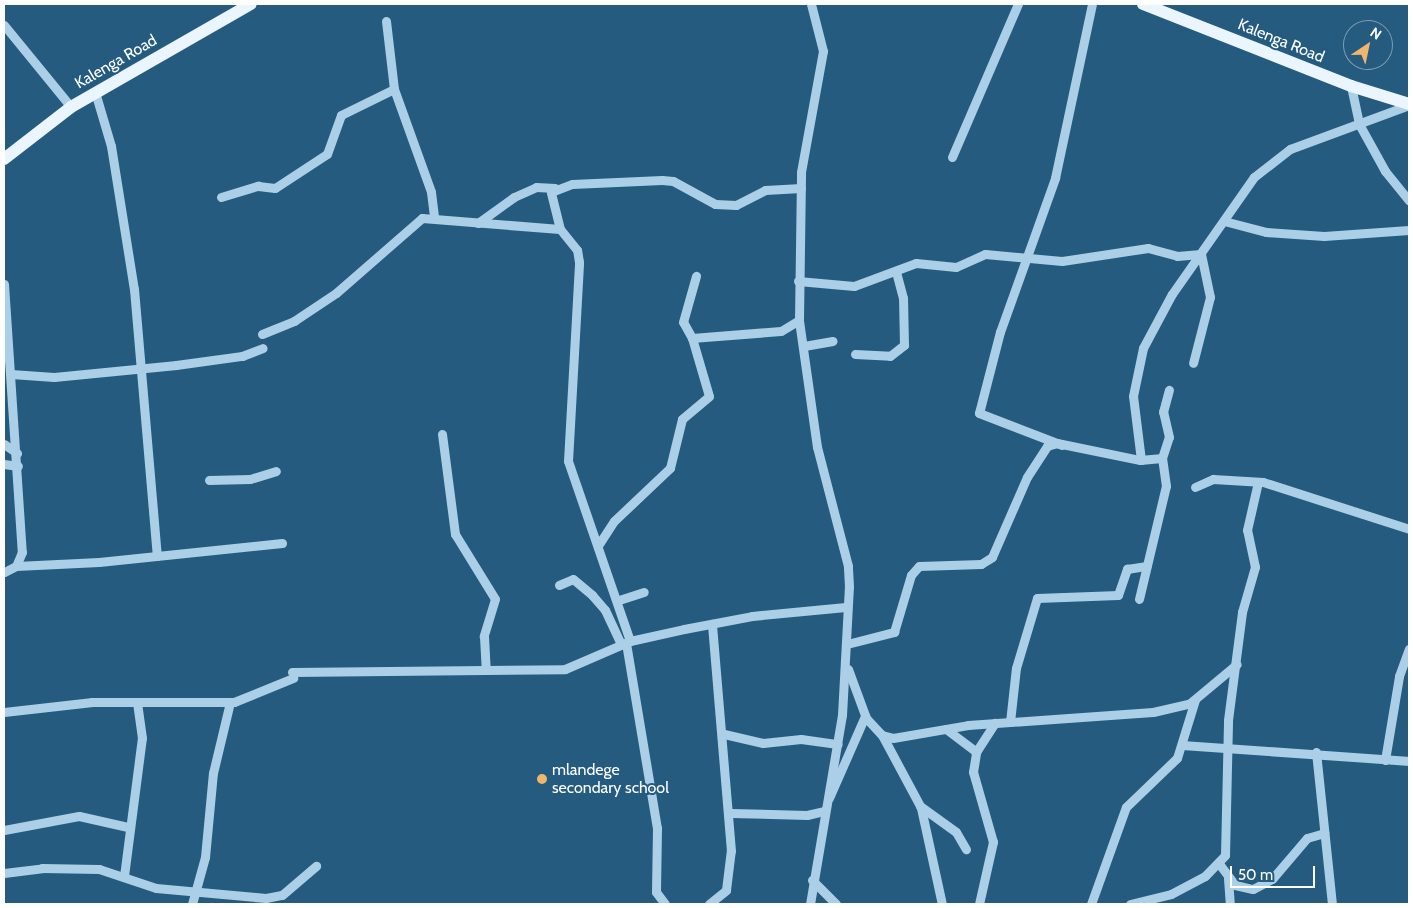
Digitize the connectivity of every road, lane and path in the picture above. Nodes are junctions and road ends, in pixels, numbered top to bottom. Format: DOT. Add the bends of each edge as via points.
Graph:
graph roads {
  1 [pos="251,4"];
  2 [pos="810,4"];
  3 [pos="1018,4"];
  4 [pos="1092,4"];
  5 [pos="1143,4"];
  6 [pos="1160,7"];
  7 [pos="386,21"];
  8 [pos="4,25"];
  9 [pos="1351,86"];
  10 [pos="394,89"];
  11 [pos="95,92"];
  12 [pos="1409,105"];
  13 [pos="71,107"];
  14 [pos="1359,124"];
  15 [pos="952,157"];
  16 [pos="4,159"];
  17 [pos="555,188"];
  18 [pos="801,188"];
  19 [pos="221,197"];
  20 [pos="1409,201"];
  21 [pos="434,216"];
  22 [pos="1224,220"];
  23 [pos="478,223"];
  24 [pos="560,229"];
  25 [pos="1409,230"];
  26 [pos="1201,254"];
  27 [pos="1028,255"];
  28 [pos="896,272"];
  29 [pos="696,276"];
  30 [pos="798,280"];
  31 [pos="4,284"];
  32 [pos="799,320"];
  33 [pos="262,334"];
  34 [pos="692,338"];
  35 [pos="833,341"];
  36 [pos="804,346"];
  37 [pos="263,348"];
  38 [pos="855,354"];
  39 [pos="1193,363"];
  40 [pos="141,368"];
  41 [pos="11,374"];
  42 [pos="1169,390"];
  43 [pos="442,434"];
  44 [pos="4,444"];
  45 [pos="1062,444"];
  46 [pos="17,453"];
  47 [pos="1162,458"];
  48 [pos="1141,460"];
  49 [pos="4,464"];
  50 [pos="18,466"];
  51 [pos="276,471"];
  52 [pos="209,480"];
  53 [pos="1258,482"];
  54 [pos="1196,487"];
  55 [pos="1409,529"];
  56 [pos="282,543"];
  57 [pos="599,544"];
  58 [pos="157,556"];
  59 [pos="16,566"];
  60 [pos="1147,566"];
  61 [pos="4,572"];
  62 [pos="559,585"];
  63 [pos="644,592"];
  64 [pos="1139,598"];
  65 [pos="619,600"];
  66 [pos="846,607"];
  67 [pos="712,624"];
  68 [pos="625,643"];
  69 [pos="847,644"];
  70 [pos="1409,649"];
  71 [pos="846,664"];
  72 [pos="1238,664"];
  73 [pos="486,670"];
  74 [pos="1196,700"];
  75 [pos="230,702"];
  76 [pos="137,704"];
  77 [pos="4,712"];
  78 [pos="865,716"];
  79 [pos="1010,722"];
  80 [pos="995,723"];
  81 [pos="946,729"];
  82 [pos="724,734"];
  83 [pos="882,735"];
  84 [pos="838,744"];
  85 [pos="1182,745"];
  86 [pos="1229,750"];
  87 [pos="976,752"];
  88 [pos="1316,752"];
  89 [pos="1385,760"];
  90 [pos="1409,761"];
  91 [pos="824,808"];
  92 [pos="921,808"];
  93 [pos="731,813"];
  94 [pos="128,827"];
  95 [pos="4,830"];
  96 [pos="1324,833"];
  97 [pos="966,849"];
  98 [pos="1220,865"];
  99 [pos="316,866"];
  100 [pos="4,873"];
  101 [pos="124,876"];
  102 [pos="1228,878"];
  103 [pos="812,880"];
  104 [pos="196,894"];
  105 [pos="192,904"];
  106 [pos="665,904"];
  107 [pos="709,904"];
  108 [pos="810,904"];
  109 [pos="836,904"];
  110 [pos="942,904"];
  111 [pos="979,904"];
  112 [pos="1092,904"];
  113 [pos="1130,904"];
  114 [pos="1230,904"];
  115 [pos="1332,904"];
  1 -- 11 [label="main road, Kalenga Road"];
  2 -- 18 [label="street" via="823,51 803,153"];
  3 -- 15 [label="street"];
  4 -- 27 [label="street" via="1055,178"];
  5 -- 6 [label="main road, Kalenga Road"];
  6 -- 9 [label="main road, Kalenga Road"];
  7 -- 10 [label="street"];
  8 -- 13 [label="street"];
  9 -- 12 [label="main road, Kalenga Road"];
  9 -- 14 [label="street"];
  10 -- 19 [label="street" via="341,115 327,154 275,188 258,186"];
  10 -- 21 [label="street" via="431,192"];
  11 -- 13 [label="main road, Kalenga Road"];
  11 -- 40 [label="street" via="117,179"];
  12 -- 14 [label="street"];
  13 -- 16 [label="main road, Kalenga Road"];
  14 -- 20 [label="street" via="1385,171"];
  14 -- 22 [label="street" via="1290,149 1272,160 1254,177"];
  17 -- 18 [label="street" via="671,181 715,204 736,205 765,190"];
  17 -- 23 [label="street" via="536,188 519,195"];
  17 -- 24 [label="street" via="550,197"];
  18 -- 30 [label="street"];
  21 -- 23 [label="street"];
  21 -- 33 [label="street" via="412,225 386,252 311,310"];
  22 -- 25 [label="street" via="1266,232 1324,236"];
  22 -- 26 [label="street"];
  23 -- 24 [label="street"];
  24 -- 57 [label="street" via="577,250 579,262 566,450"];
  26 -- 27 [label="street" via="1177,256 1148,248 1062,261"];
  26 -- 39 [label="street" via="1210,296"];
  26 -- 48 [label="street" via="1155,323 1136,370 1133,396"];
  27 -- 28 [label="street" via="985,254 956,267 924,262"];
  27 -- 45 [label="street" via="1000,332 979,413"];
  28 -- 30 [label="street" via="854,286"];
  28 -- 38 [label="street" via="903,298 904,345 890,356"];
  29 -- 34 [label="street" via="682,320"];
  30 -- 32 [label="street"];
  31 -- 41 [label="street"];
  32 -- 34 [label="street" via="781,331"];
  32 -- 36 [label="street"];
  34 -- 57 [label="street" via="708,397 682,419 670,468 614,521"];
  35 -- 36 [label="street"];
  36 -- 66 [label="street" via="817,447 848,566"];
  37 -- 40 [label="street" via="242,356"];
  40 -- 41 [label="street" via="54,377"];
  40 -- 58 [label="street"];
  41 -- 46 [label="street"];
  42 -- 47 [label="street" via="1163,412 1169,438"];
  43 -- 73 [label="street" via="455,534 494,598 484,636"];
  44 -- 46 [label="street"];
  45 -- 48 [label="street"];
  45 -- 69 [label="street" via="1047,446 1035,460 988,562 919,566 911,575 894,632"];
  46 -- 50 [label="street"];
  47 -- 48 [label="street"];
  47 -- 60 [label="street" via="1166,486"];
  49 -- 50 [label="street"];
  50 -- 59 [label="street" via="22,552"];
  51 -- 52 [label="street" via="245,480"];
  53 -- 54 [label="street" via="1212,479"];
  53 -- 55 [label="street"];
  53 -- 72 [label="street" via="1247,530 1255,567 1242,612"];
  56 -- 58 [label="street"];
  57 -- 65 [label="street"];
  58 -- 59 [label="street"];
  59 -- 61 [label="street"];
  60 -- 64 [label="street"];
  60 -- 79 [label="street" via="1127,569 1124,589 1118,595 1037,598 1018,660"];
  62 -- 68 [label="street" via="573,579 592,595"];
  63 -- 65 [label="street"];
  65 -- 68 [label="street"];
  66 -- 67 [label="street"];
  66 -- 69 [label="street"];
  67 -- 68 [label="street"];
  67 -- 82 [label="street"];
  68 -- 73 [label="street" via="565,669"];
  68 -- 106 [label="street" via="657,828 656,892"];
  69 -- 71 [label="street"];
  70 -- 89 [label="street" via="1399,676"];
  71 -- 78 [label="street"];
  71 -- 84 [label="street"];
  72 -- 74 [label="street"];
  72 -- 86 [label="street" via="1228,720"];
  73 -- 75 [label="street" via="292,675"];
  74 -- 79 [label="street" via="1153,712"];
  74 -- 85 [label="street"];
  75 -- 76 [label="street"];
  75 -- 104 [label="street" via="214,765 207,846"];
  76 -- 77 [label="street" via="92,702"];
  76 -- 94 [label="street" via="142,738"];
  78 -- 83 [label="street"];
  78 -- 91 [label="street"];
  79 -- 80 [label="street"];
  80 -- 81 [label="street"];
  80 -- 87 [label="street"];
  81 -- 83 [label="street" via="893,738"];
  81 -- 87 [label="street"];
  82 -- 84 [label="street" via="763,743 801,739"];
  82 -- 93 [label="street"];
  83 -- 92 [label="street"];
  84 -- 91 [label="street"];
  85 -- 86 [label="street"];
  85 -- 112 [label="street" via="1177,758 1126,807"];
  86 -- 88 [label="street"];
  86 -- 98 [label="street" via="1226,845"];
  87 -- 111 [label="street" via="974,784 993,842"];
  88 -- 89 [label="street"];
  88 -- 96 [label="street"];
  89 -- 90 [label="street"];
  91 -- 93 [label="street" via="807,815"];
  91 -- 103 [label="street"];
  92 -- 97 [label="street" via="956,832"];
  92 -- 110 [label="street"];
  93 -- 107 [label="street" via="726,890"];
  94 -- 95 [label="street" via="79,816"];
  94 -- 101 [label="street"];
  96 -- 102 [label="street" via="1307,838 1261,887 1246,890"];
  96 -- 115 [label="street"];
  98 -- 102 [label="street"];
  98 -- 113 [label="street" via="1171,894"];
  99 -- 104 [label="street" via="282,895"];
  100 -- 101 [label="street" via="42,868 99,868"];
  101 -- 104 [label="street" via="156,888"];
  102 -- 114 [label="street"];
  103 -- 108 [label="street"];
  103 -- 109 [label="street"];
  104 -- 105 [label="street"];
}
